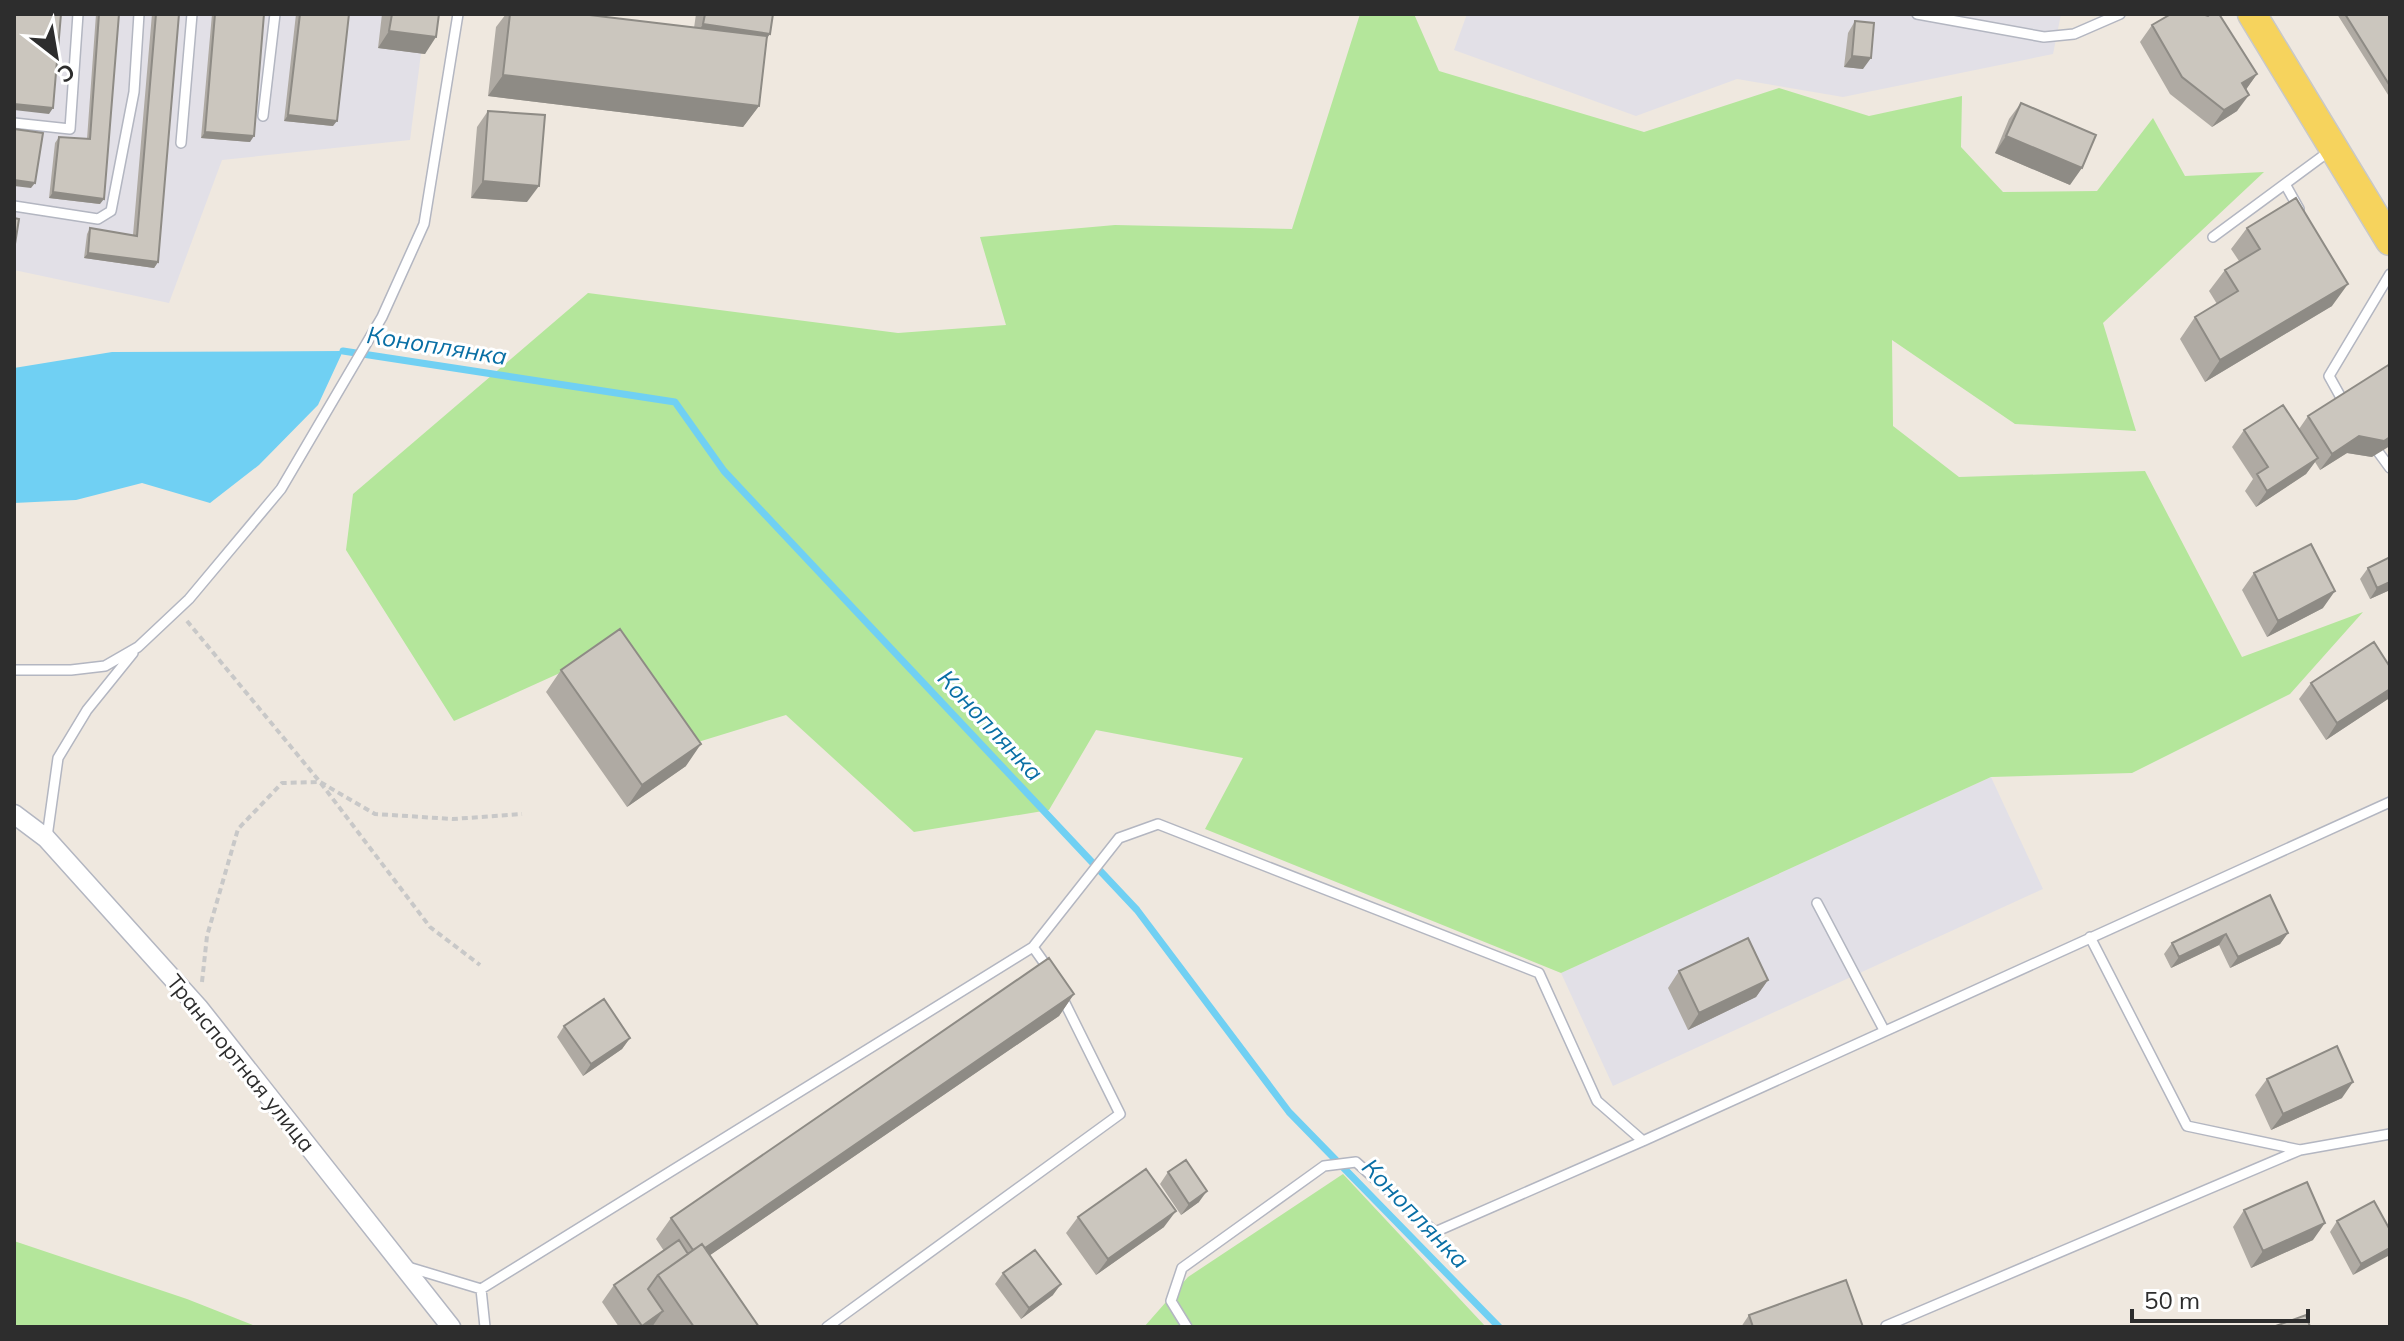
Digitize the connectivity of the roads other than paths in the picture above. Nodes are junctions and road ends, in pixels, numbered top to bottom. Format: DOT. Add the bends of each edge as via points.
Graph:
graph roads {
  1 [pos="78,14"];
  2 [pos="139,14"];
  3 [pos="192,14"];
  4 [pos="275,14"];
  5 [pos="458,14"];
  6 [pos="1917,14"];
  7 [pos="2120,14"];
  8 [pos="2252,14"];
  9 [pos="263,116"];
  10 [pos="14,123"];
  11 [pos="181,143"];
  12 [pos="2334,148"];
  13 [pos="2285,184"];
  14 [pos="14,206"];
  15 [pos="2307,223"];
  16 [pos="2213,237"];
  17 [pos="2390,241"];
  18 [pos="2390,274"];
  19 [pos="2344,403"];
  20 [pos="2379,453"];
  21 [pos="2390,468"];
  22 [pos="138,647"];
  23 [pos="14,670"];
  24 [pos="2390,802"];
  25 [pos="14,814"];
  26 [pos="46,838"];
  27 [pos="1817,903"];
  28 [pos="2090,937"];
  29 [pos="1033,947"];
  30 [pos="1884,1030"];
  31 [pos="2390,1134"];
  32 [pos="1643,1141"];
  33 [pos="2300,1150"];
  34 [pos="403,1266"];
  35 [pos="481,1289"];
  36 [pos="1886,1326"];
  37 [pos="451,1327"];
  38 [pos="485,1327"];
  39 [pos="827,1327"];
  40 [pos="1187,1327"];
  1 -- 10 [label="lane" via="70,129"];
  2 -- 14 [label="lane" via="134,92 111,211 98,219"];
  3 -- 11 [label="lane"];
  4 -- 9 [label="lane"];
  5 -- 22 [label="lane" via="424,224 382,317 281,489 178,610"];
  6 -- 7 [label="lane" via="2044,37 2074,34"];
  8 -- 12 [label="main road"];
  12 -- 13 [label="lane"];
  12 -- 17 [label="main road"];
  13 -- 15 [label="lane"];
  13 -- 16 [label="lane"];
  18 -- 19 [label="lane" via="2329,376"];
  20 -- 21 [label="lane"];
  22 -- 23 [label="lane" via="105,666"];
  22 -- 26 [label="lane" via="87,710 58,758"];
  24 -- 28 [label="lane"];
  25 -- 26 [label="street, Транспортная улица"];
  26 -- 34 [label="street, Транспортная улица" via="199,1008"];
  27 -- 30 [label="lane"];
  28 -- 30 [label="lane"];
  28 -- 33 [label="lane" via="2187,1126"];
  29 -- 32 [label="lane" via="1119,838 1158,824 1539,973 1597,1101"];
  29 -- 35 [label="lane"];
  29 -- 39 [label="lane" via="1120,1114"];
  30 -- 32 [label="lane"];
  31 -- 33 [label="lane"];
  32 -- 40 [label="lane" via="1435,1232 1356,1162 1324,1166 1182,1268 1171,1301"];
  33 -- 36 [label="lane"];
  34 -- 35 [label="lane"];
  34 -- 37 [label="street, Транспортная улица"];
  35 -- 38 [label="lane"];
}
